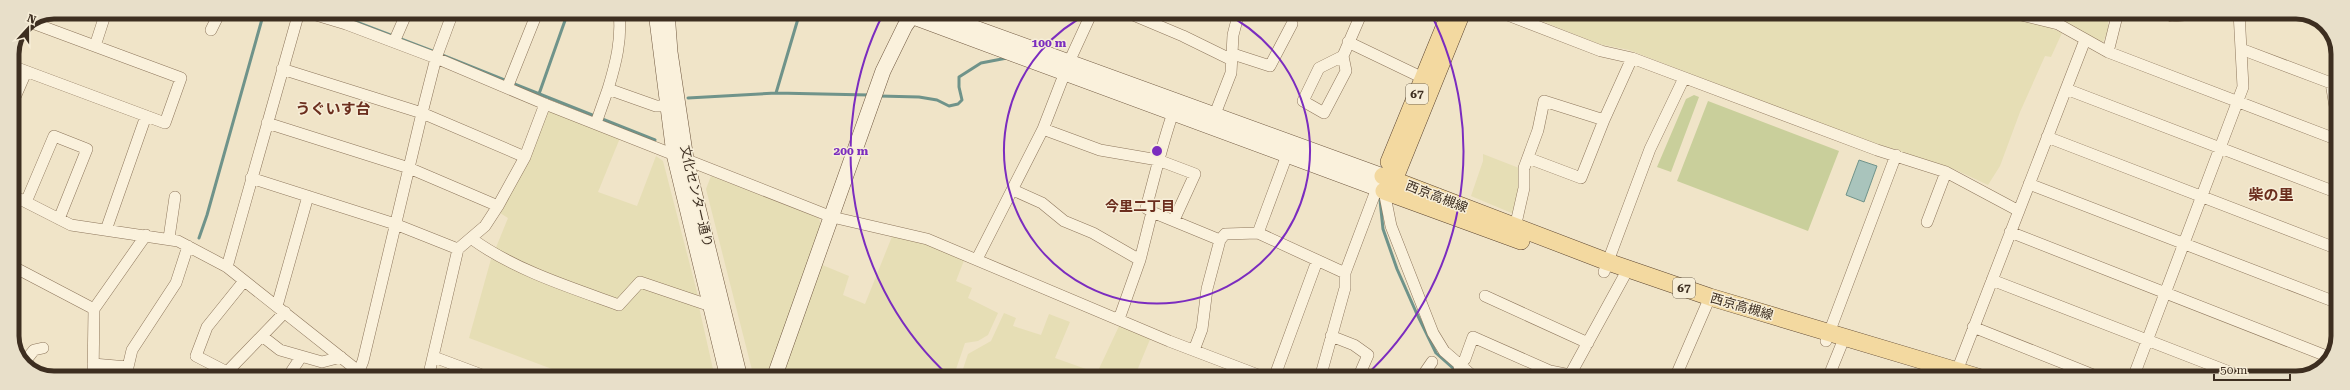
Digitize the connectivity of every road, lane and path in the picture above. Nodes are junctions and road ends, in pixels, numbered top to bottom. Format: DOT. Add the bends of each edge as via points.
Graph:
graph roads {
  1 [pos="104,19"];
  2 [pos="216,19"];
  3 [pos="297,19"];
  4 [pos="350,19"];
  5 [pos="404,19"];
  6 [pos="450,19"];
  7 [pos="534,19"];
  8 [pos="620,19"];
  9 [pos="657,19"];
  10 [pos="668,19"];
  11 [pos="907,19"];
  12 [pos="924,19"];
  13 [pos="948,19"];
  14 [pos="1089,19"];
  15 [pos="1143,19"];
  16 [pos="1238,19"];
  17 [pos="1359,19"];
  18 [pos="1447,19"];
  19 [pos="1459,19"];
  20 [pos="1518,19"];
  21 [pos="2038,19"];
  22 [pos="2116,19"];
  23 [pos="2239,19"];
  24 [pos="36,24"];
  25 [pos="1292,24"];
  26 [pos="211,30"];
  27 [pos="396,38"];
  28 [pos="2085,40"];
  29 [pos="1348,42"];
  30 [pos="95,46"];
  31 [pos="2241,49"];
  32 [pos="2108,52"];
  33 [pos="437,54"];
  34 [pos="1343,56"];
  35 [pos="1232,57"];
  36 [pos="1632,58"];
  37 [pos="1067,68"];
  38 [pos="19,69"];
  39 [pos="282,69"];
  40 [pos="26,72"];
  41 [pos="1423,78"];
  42 [pos="1684,78"];
  43 [pos="2331,83"];
  44 [pos="508,84"];
  45 [pos="19,88"];
  46 [pos="608,89"];
  47 [pos="2066,89"];
  48 [pos="2237,101"];
  49 [pos="545,104"];
  50 [pos="667,106"];
  51 [pos="1173,112"];
  52 [pos="422,113"];
  53 [pos="1215,114"];
  54 [pos="146,116"];
  55 [pos="597,119"];
  56 [pos="1604,120"];
  57 [pos="267,123"];
  58 [pos="1043,129"];
  59 [pos="2047,137"];
  60 [pos="2331,137"];
  61 [pos="2220,148"];
  62 [pos="1287,155"];
  63 [pos="1896,155"];
  64 [pos="525,157"];
  65 [pos="680,157"];
  66 [pos="1528,158"];
  67 [pos="1158,160"];
  68 [pos="408,168"];
  69 [pos="1946,172"];
  70 [pos="251,178"];
  71 [pos="1385,184"];
  72 [pos="2029,184"];
  73 [pos="1013,190"];
  74 [pos="2331,190"];
  75 [pos="308,196"];
  76 [pos="175,197"];
  77 [pos="2202,197"];
  78 [pos="19,198"];
  79 [pos="26,202"];
  80 [pos="498,206"];
  81 [pos="2019,211"];
  82 [pos="1152,212"];
  83 [pos="832,217"];
  84 [pos="59,219"];
  85 [pos="1174,220"];
  86 [pos="1928,222"];
  87 [pos="395,224"];
  88 [pos="106,230"];
  89 [pos="2010,232"];
  90 [pos="1258,233"];
  91 [pos="1514,233"];
  92 [pos="146,234"];
  93 [pos="168,238"];
  94 [pos="472,238"];
  95 [pos="1220,240"];
  96 [pos="2184,245"];
  97 [pos="188,246"];
  98 [pos="2331,246"];
  99 [pos="458,249"];
  100 [pos="977,259"];
  101 [pos="1140,260"];
  102 [pos="1317,261"];
  103 [pos="227,267"];
  104 [pos="1606,267"];
  105 [pos="19,270"];
  106 [pos="1345,273"];
  107 [pos="1625,274"];
  108 [pos="244,280"];
  109 [pos="1992,280"];
  110 [pos="2165,293"];
  111 [pos="1485,296"];
  112 [pos="2331,300"];
  113 [pos="1708,302"];
  114 [pos="711,306"];
  115 [pos="94,309"];
  116 [pos="281,309"];
  117 [pos="1119,319"];
  118 [pos="1973,328"];
  119 [pos="262,336"];
  120 [pos="1331,336"];
  121 [pos="1835,338"];
  122 [pos="2147,340"];
  123 [pos="1588,343"];
  124 [pos="43,348"];
  125 [pos="1194,350"];
  126 [pos="2325,355"];
  127 [pos="301,357"];
  128 [pos="341,357"];
  129 [pos="27,358"];
  130 [pos="434,358"];
  131 [pos="1432,362"];
  132 [pos="93,364"];
  133 [pos="1459,366"];
  134 [pos="93,371"];
  135 [pos="225,371"];
  136 [pos="228,371"];
  137 [pos="292,371"];
  138 [pos="359,371"];
  139 [pos="363,371"];
  140 [pos="430,371"];
  141 [pos="470,371"];
  142 [pos="726,371"];
  143 [pos="738,371"];
  144 [pos="777,371"];
  145 [pos="1248,371"];
  146 [pos="1277,371"];
  147 [pos="1322,371"];
  148 [pos="1361,371"];
  149 [pos="1426,371"];
  150 [pos="1466,371"];
  151 [pos="1550,371"];
  152 [pos="1572,371"];
  153 [pos="1678,371"];
  154 [pos="1829,371"];
  155 [pos="1933,371"];
  156 [pos="1951,371"];
  157 [pos="2083,371"];
  158 [pos="2136,371"];
  159 [pos="2228,371"];
  1 -- 30 [label="street"];
  2 -- 26 [label="street"];
  3 -- 39 [label="street"];
  4 -- 27 [label="street"];
  5 -- 27 [label="street"];
  6 -- 33 [label="street"];
  7 -- 44 [label="street"];
  8 -- 46 [label="street" via="618,58"];
  9 -- 50 [label="street, 文化センター通り"];
  10 -- 65 [label="street, 文化センター通り"];
  11 -- 83 [label="street" via="883,71"];
  12 -- 37 [label="street"];
  13 -- 37 [label="street"];
  14 -- 37 [label="street"];
  15 -- 35 [label="street"];
  16 -- 35 [label="street" via="1234,29"];
  17 -- 29 [label="street"];
  18 -- 41 [label="main road, 67"];
  19 -- 71 [label="main road, 西京高槻線 / 67"];
  20 -- 36 [label="street" via="1601,51"];
  21 -- 28 [label="street" via="2058,24 2081,35"];
  22 -- 32 [label="street"];
  23 -- 31 [label="street"];
  24 -- 30 [label="street"];
  25 -- 35 [label="street" via="1270,66"];
  27 -- 33 [label="street"];
  28 -- 32 [label="street"];
  28 -- 47 [label="street"];
  29 -- 34 [label="street"];
  29 -- 41 [label="street"];
  30 -- 54 [label="street" via="181,78 165,123"];
  31 -- 43 [label="street"];
  31 -- 48 [label="street" via="2243,87"];
  32 -- 48 [label="street"];
  33 -- 44 [label="street"];
  33 -- 52 [label="street"];
  34 -- 34 [label="street" via="1319,68 1303,101 1324,113 1346,71"];
  35 -- 53 [label="street" via="1230,73"];
  36 -- 42 [label="street"];
  36 -- 56 [label="street"];
  37 -- 51 [label="street"];
  37 -- 53 [label="street"];
  37 -- 58 [label="street"];
  38 -- 40 [label="street"];
  39 -- 52 [label="street"];
  39 -- 57 [label="street"];
  40 -- 45 [label="street"];
  40 -- 54 [label="street"];
  41 -- 71 [label="main road, 67"];
  42 -- 63 [label="street"];
  42 -- 104 [label="street" via="1650,149"];
  44 -- 49 [label="street"];
  46 -- 50 [label="street" via="656,106"];
  46 -- 55 [label="street"];
  47 -- 59 [label="street"];
  47 -- 61 [label="street"];
  48 -- 60 [label="street"];
  48 -- 61 [label="street"];
  49 -- 55 [label="street"];
  49 -- 64 [label="street"];
  50 -- 65 [label="street, 文化センター通り"];
  51 -- 62 [label="street"];
  51 -- 67 [label="street"];
  52 -- 64 [label="street"];
  52 -- 68 [label="street"];
  53 -- 71 [label="street"];
  54 -- 88 [label="street"];
  55 -- 65 [label="street"];
  56 -- 66 [label="street" via="1581,178"];
  56 -- 66 [label="street" via="1544,101 1538,130"];
  57 -- 68 [label="street"];
  57 -- 70 [label="street"];
  58 -- 67 [label="street" via="1100,150"];
  58 -- 73 [label="street"];
  59 -- 72 [label="street"];
  59 -- 77 [label="street"];
  61 -- 74 [label="street"];
  61 -- 77 [label="street"];
  62 -- 71 [label="street"];
  62 -- 90 [label="street"];
  63 -- 69 [label="street"];
  63 -- 121 [label="street"];
  64 -- 80 [label="street"];
  65 -- 83 [label="street"];
  65 -- 114 [label="street, 文化センター通り"];
  65 -- 143 [label="street, 文化センター通り"];
  66 -- 91 [label="street" via="1524,168 1524,188"];
  67 -- 82 [label="street" via="1146,208"];
  67 -- 85 [label="street" via="1195,174"];
  68 -- 80 [label="street"];
  68 -- 87 [label="street"];
  69 -- 81 [label="street"];
  69 -- 86 [label="street"];
  70 -- 75 [label="street"];
  70 -- 103 [label="street"];
  71 -- 91 [label="main road, 西京高槻線 / 67"];
  71 -- 106 [label="street"];
  71 -- 133 [label="street" via="1390,226 1415,292 1433,333 1444,351"];
  72 -- 81 [label="street"];
  72 -- 96 [label="street"];
  73 -- 100 [label="street"];
  73 -- 101 [label="street" via="1042,203 1064,221 1093,233"];
  75 -- 87 [label="street"];
  75 -- 116 [label="street"];
  76 -- 93 [label="street"];
  77 -- 96 [label="street"];
  77 -- 98 [label="street"];
  78 -- 79 [label="street"];
  79 -- 84 [label="street"];
  79 -- 84 [label="street" via="54,136 87,149"];
  80 -- 94 [label="street"];
  81 -- 89 [label="street"];
  82 -- 85 [label="street"];
  82 -- 101 [label="street"];
  83 -- 100 [label="street" via="927,239"];
  83 -- 144 [label="street"];
  84 -- 88 [label="street" via="71,225"];
  85 -- 95 [label="street"];
  87 -- 99 [label="street"];
  87 -- 139 [label="street" via="363,361"];
  88 -- 92 [label="street"];
  89 -- 109 [label="street"];
  89 -- 110 [label="street"];
  90 -- 95 [label="street" via="1224,234"];
  90 -- 102 [label="street"];
  91 -- 104 [label="main road, 西京高槻線 / 67"];
  92 -- 93 [label="street"];
  92 -- 115 [label="street"];
  93 -- 97 [label="street"];
  94 -- 99 [label="street"];
  94 -- 114 [label="street" via="499,256 554,281 619,305 640,282"];
  95 -- 125 [label="street" via="1208,289 1202,329"];
  96 -- 110 [label="street"];
  96 -- 112 [label="street"];
  97 -- 103 [label="street"];
  97 -- 132 [label="street" via="176,283 132,350 128,367"];
  99 -- 130 [label="street"];
  100 -- 117 [label="street"];
  101 -- 117 [label="street"];
  102 -- 106 [label="street"];
  102 -- 146 [label="street"];
  103 -- 108 [label="street"];
  104 -- 107 [label="main road, 西京高槻線 / 67"];
  105 -- 115 [label="street"];
  106 -- 120 [label="street" via="1345,288"];
  107 -- 113 [label="main road, 西京高槻線 / 67"];
  107 -- 123 [label="street"];
  108 -- 116 [label="street"];
  108 -- 135 [label="street" via="207,328 196,356"];
  109 -- 118 [label="street"];
  109 -- 122 [label="street"];
  110 -- 122 [label="street"];
  110 -- 126 [label="street"];
  111 -- 123 [label="street"];
  113 -- 121 [label="main road, 西京高槻線 / 67"];
  113 -- 153 [label="street"];
  114 -- 142 [label="street, 文化センター通り"];
  115 -- 132 [label="street"];
  116 -- 119 [label="street"];
  116 -- 128 [label="street"];
  117 -- 125 [label="street"];
  118 -- 156 [label="street"];
  118 -- 157 [label="street"];
  119 -- 127 [label="street" via="280,350"];
  119 -- 136 [label="street"];
  120 -- 147 [label="street"];
  120 -- 148 [label="street" via="1354,345 1368,355"];
  121 -- 154 [label="street"];
  121 -- 155 [label="main road, 西京高槻線 / 67"];
  122 -- 158 [label="street"];
  122 -- 159 [label="street"];
  123 -- 152 [label="street"];
  124 -- 129 [label="street" via="34,350"];
  125 -- 145 [label="street"];
  127 -- 128 [label="street" via="322,362"];
  127 -- 137 [label="street"];
  128 -- 138 [label="street"];
  130 -- 140 [label="street"];
  130 -- 141 [label="street"];
  131 -- 149 [label="street"];
  132 -- 134 [label="street"];
  133 -- 150 [label="street"];
  133 -- 151 [label="street" via="1465,359 1473,337"];
}
